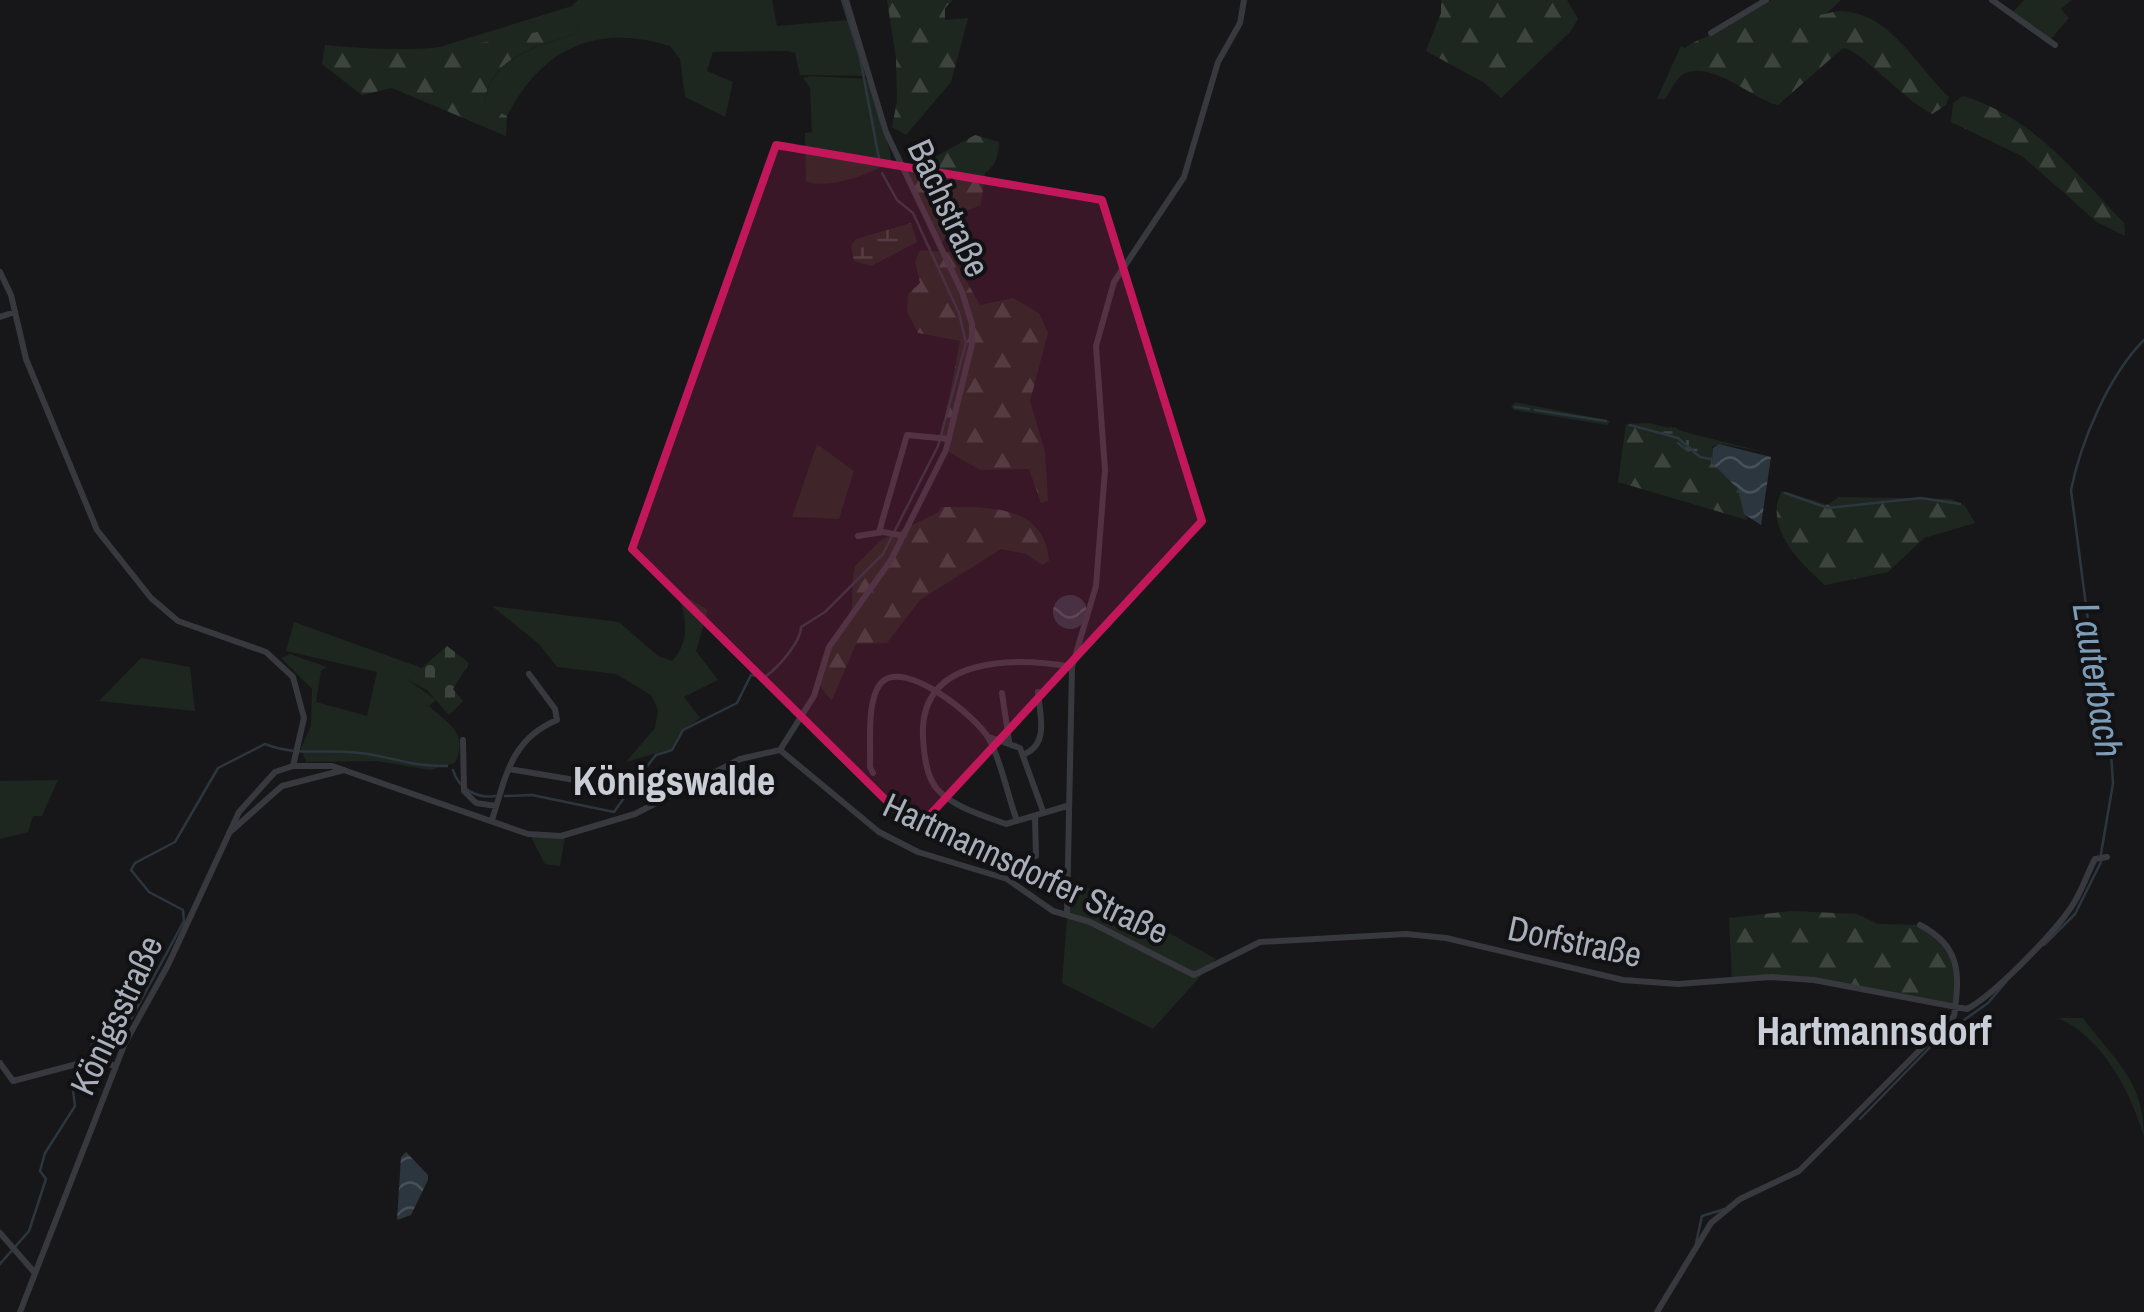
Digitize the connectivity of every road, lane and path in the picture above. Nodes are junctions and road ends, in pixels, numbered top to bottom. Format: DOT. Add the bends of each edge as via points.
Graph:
graph roads {
  1 [pos="846,0"];
  2 [pos="1244,0"];
  3 [pos="1766,0"];
  4 [pos="1992,0"];
  5 [pos="1710,34"];
  6 [pos="2055,45"];
  7 [pos="0,272"];
  8 [pos="14,312"];
  9 [pos="0,317"];
  10 [pos="944,438"];
  11 [pos="887,533"];
  12 [pos="858,536"];
  13 [pos="904,536"];
  14 [pos="1072,667"];
  15 [pos="530,674"];
  16 [pos="937,691"];
  17 [pos="1038,692"];
  18 [pos="1002,693"];
  19 [pos="989,738"];
  20 [pos="464,740"];
  21 [pos="1009,741"];
  22 [pos="780,750"];
  23 [pos="1024,754"];
  24 [pos="293,762"];
  25 [pos="509,768"];
  26 [pos="345,770"];
  27 [pos="580,772"];
  28 [pos="874,773"];
  29 [pos="496,806"];
  30 [pos="1067,806"];
  31 [pos="1042,811"];
  32 [pos="1035,817"];
  33 [pos="492,820"];
  34 [pos="1018,821"];
  35 [pos="229,833"];
  36 [pos="1036,856"];
  37 [pos="2104,857"];
  38 [pos="1067,912"];
  39 [pos="1920,924"];
  40 [pos="1190,974"];
  41 [pos="1955,1010"];
  42 [pos="0,1063"];
  43 [pos="116,1066"];
  44 [pos="0,1233"];
  45 [pos="34,1272"];
  46 [pos="20,1312"];
  47 [pos="1658,1312"];
  1 -- 10 [label="street, Bachstraße" via="886,132 972,324"];
  2 -- 14 [label="street" via="1184,177 1119,272 1104,307 1094,370 1105,470 1097,577"];
  3 -- 5 [label="street"];
  4 -- 6 [label="street"];
  7 -- 8 [label="street"];
  8 -- 9 [label="street"];
  8 -- 24 [label="street" via="26,359 98,530 151,598 178,621 266,652 286,669 301,695 304,718"];
  10 -- 11 [label="street" via="906,436"];
  10 -- 13 [label="street, Bachstraße"];
  11 -- 12 [label="street"];
  11 -- 13 [label="street"];
  13 -- 22 [label="street, Bachstraße" via="829,647 814,696"];
  14 -- 16 [label="street" via="995,662 956,675"];
  14 -- 30 [label="street"];
  15 -- 25 [label="street" via="557,720 526,736"];
  16 -- 19 [label="street"];
  16 -- 28 [label="street" via="904,674 879,685"];
  16 -- 34 [label="street" via="922,726 936,787 981,814 1006,824"];
  17 -- 23 [label="street" via="1041,739"];
  18 -- 21 [label="street"];
  19 -- 21 [label="street"];
  19 -- 34 [label="street"];
  20 -- 29 [label="street" via="463,786 470,800"];
  21 -- 23 [label="street"];
  22 -- 33 [label="street" via="740,759 651,808 586,831 534,835"];
  22 -- 38 [label="street, Hartmannsdorfer Straße" via="880,832 918,852 1007,879 1053,911"];
  23 -- 31 [label="street"];
  24 -- 26 [label="street"];
  24 -- 35 [label="street, Königsstraße" via="264,782"];
  25 -- 27 [label="street" via="575,780"];
  25 -- 29 [label="street"];
  26 -- 33 [label="street"];
  26 -- 35 [label="street" via="282,786"];
  29 -- 33 [label="street"];
  30 -- 31 [label="street"];
  30 -- 38 [label="street"];
  31 -- 32 [label="street"];
  32 -- 34 [label="street"];
  32 -- 36 [label="street"];
  35 -- 43 [label="street, Königsstraße"];
  37 -- 41 [label="street" via="2057,925 1988,998"];
  38 -- 40 [label="street, Hartmannsdorfer Straße"];
  39 -- 41 [label="street" via="1948,944 1955,961"];
  40 -- 41 [label="street, Dorfstraße" via="1260,942 1406,934 1623,980 1814,980"];
  41 -- 47 [label="street" via="1790,1178 1740,1200 1711,1223"];
  42 -- 43 [label="street" via="13,1081 89,1060"];
  43 -- 45 [label="street, Königsstraße"];
  44 -- 45 [label="street"];
  45 -- 46 [label="street, Königsstraße"];
}
